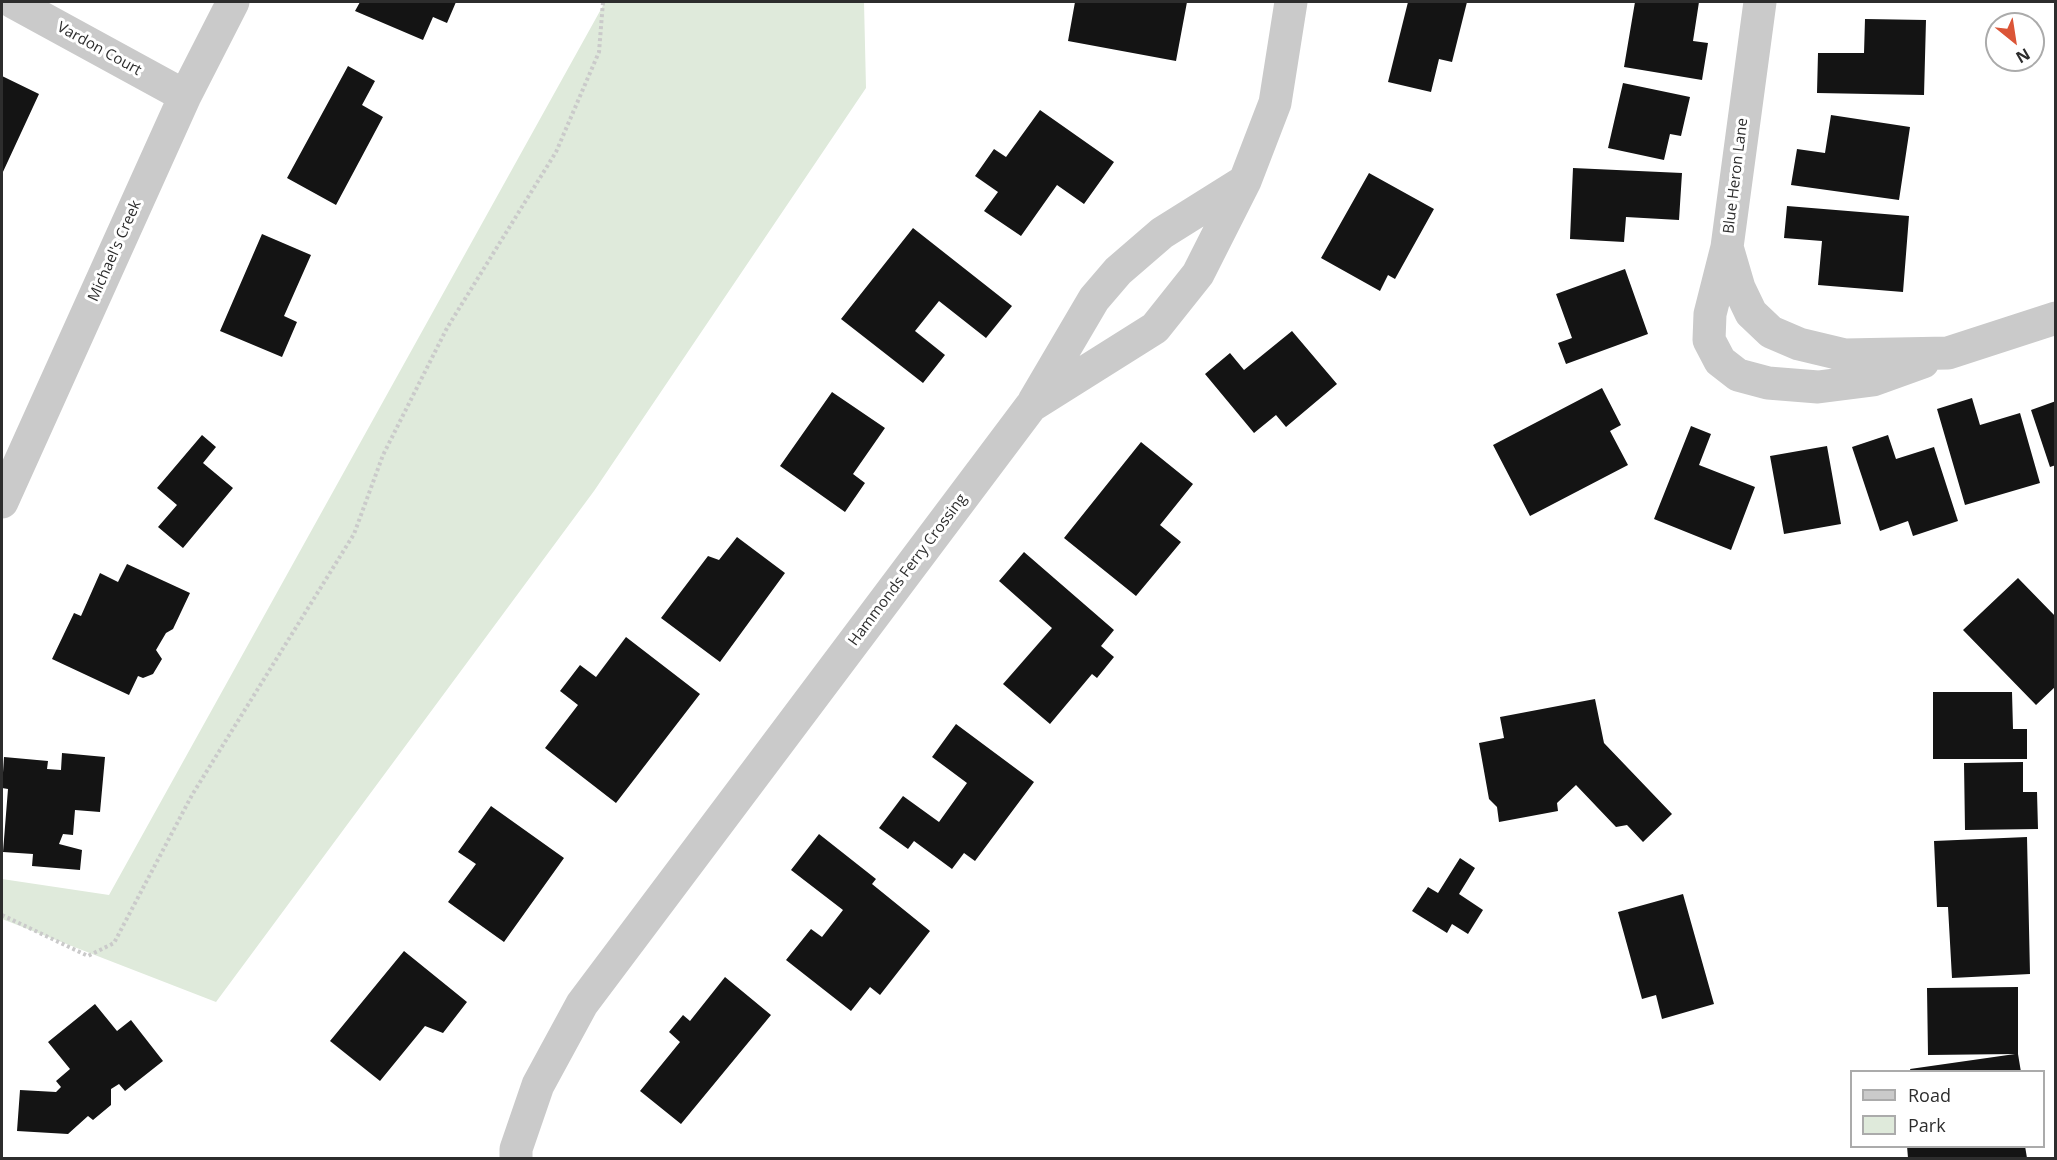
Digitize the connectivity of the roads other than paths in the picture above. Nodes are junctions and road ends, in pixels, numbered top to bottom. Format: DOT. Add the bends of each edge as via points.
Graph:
graph roads {
  1 [pos="13,2"];
  2 [pos="233,2"];
  3 [pos="1291,2"];
  4 [pos="1760,2"];
  5 [pos="185,96"];
  6 [pos="1245,181"];
  7 [pos="1727,247"];
  8 [pos="2055,318"];
  9 [pos="1948,353"];
  10 [pos="1032,406"];
  11 [pos="2,502"];
  12 [pos="516,1158"];
  1 -- 5 [label="street, Vardon Court"];
  2 -- 5 [label="street, Michael's Creek"];
  3 -- 6 [label="street, Hammonds Ferry Crossing" via="1275,103"];
  4 -- 7 [label="street, Blue Heron Lane"];
  5 -- 11 [label="street, Michael's Creek"];
  6 -- 10 [label="street" via="1162,233 1118,271 1094,299"];
  6 -- 10 [label="street, Hammonds Ferry Crossing" via="1198,274 1155,328"];
  7 -- 9 [label="street, Blue Heron Lane" via="1751,313 1771,332 1845,356"];
  7 -- 9 [label="street" via="1710,314 1709,340 1720,361 1738,375 1768,383 1818,387 1873,380"];
  8 -- 9 [label="street, Blue Heron Lane"];
  10 -- 12 [label="street, Hammonds Ferry Crossing" via="582,1004 538,1084"];
}
